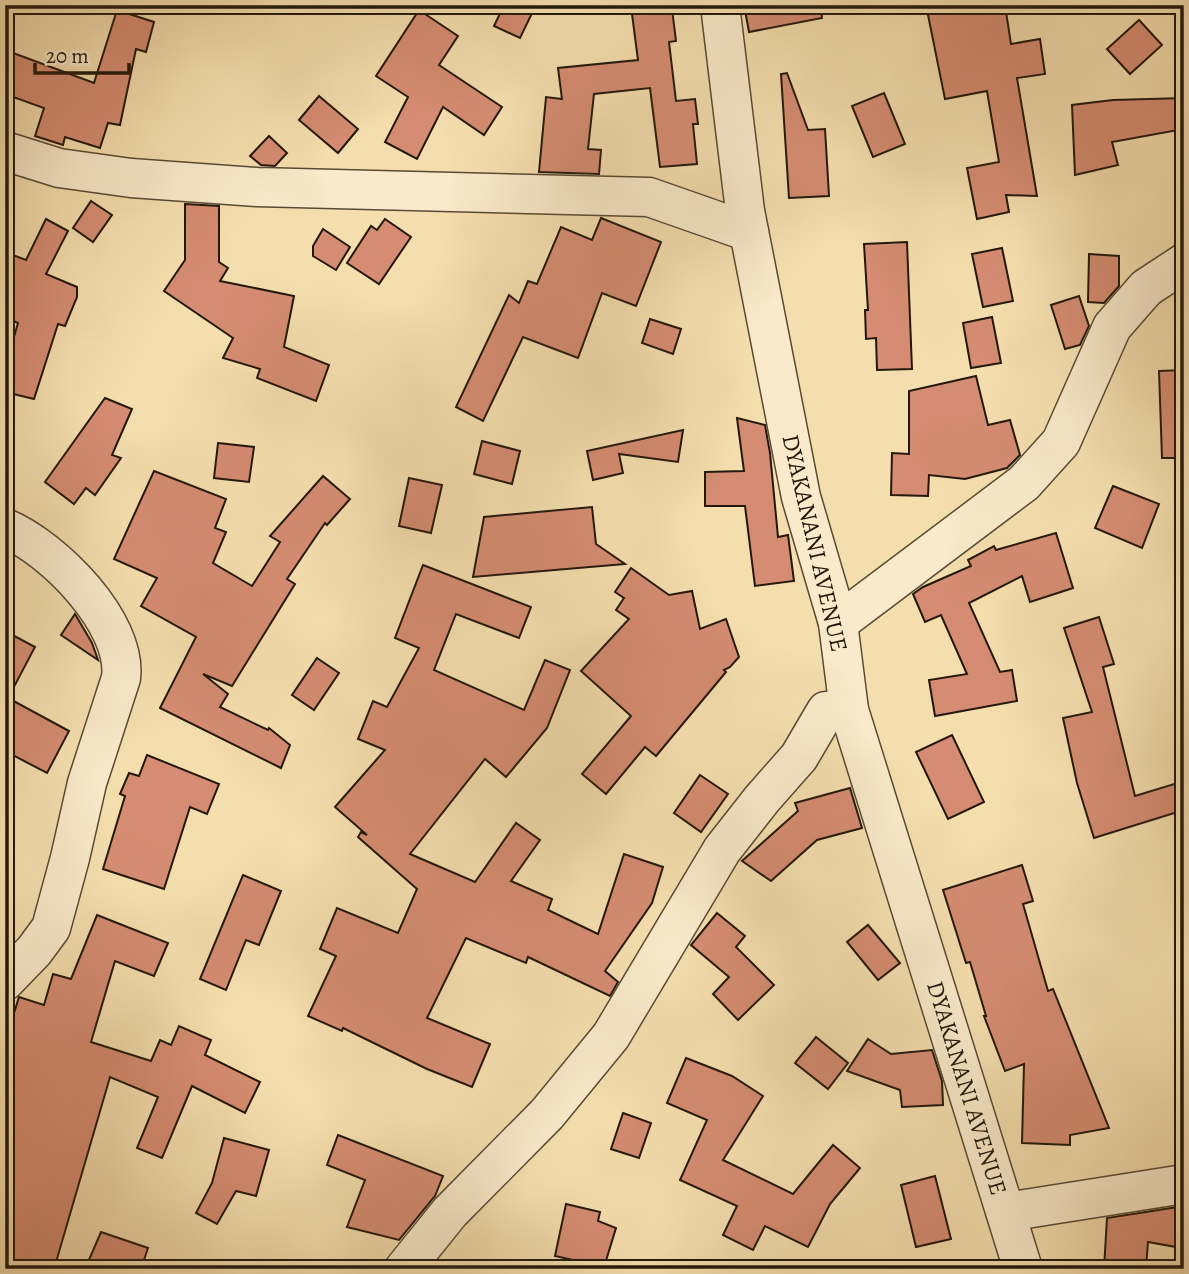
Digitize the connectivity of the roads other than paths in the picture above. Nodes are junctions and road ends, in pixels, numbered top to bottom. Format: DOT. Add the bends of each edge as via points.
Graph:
graph roads {
  1 [pos="720,5"];
  2 [pos="5,151"];
  3 [pos="749,232"];
  4 [pos="1184,263"];
  5 [pos="5,528"];
  6 [pos="838,623"];
  7 [pos="849,710"];
  8 [pos="5,981"];
  9 [pos="1184,1184"];
  10 [pos="1006,1212"];
  11 [pos="404,1269"];
  12 [pos="1023,1269"];
  1 -- 3 [label="street, DYAKANANI AVENUE"];
  2 -- 3 [label="street" via="59,168 244,187 649,197"];
  3 -- 6 [label="street, DYAKANANI AVENUE" via="801,497"];
  4 -- 6 [label="street" via="1146,288 1112,327 1060,442 1024,483"];
  5 -- 8 [label="street" via="39,546 66,569 116,640 123,666 87,783 51,928"];
  6 -- 7 [label="street, DYAKANANI AVENUE"];
  7 -- 10 [label="street, DYAKANANI AVENUE"];
  7 -- 11 [label="street" via="826,711 799,757 722,850 611,1036 547,1114 450,1212"];
  9 -- 10 [label="street"];
  10 -- 12 [label="street, DYAKANANI AVENUE"];
}
